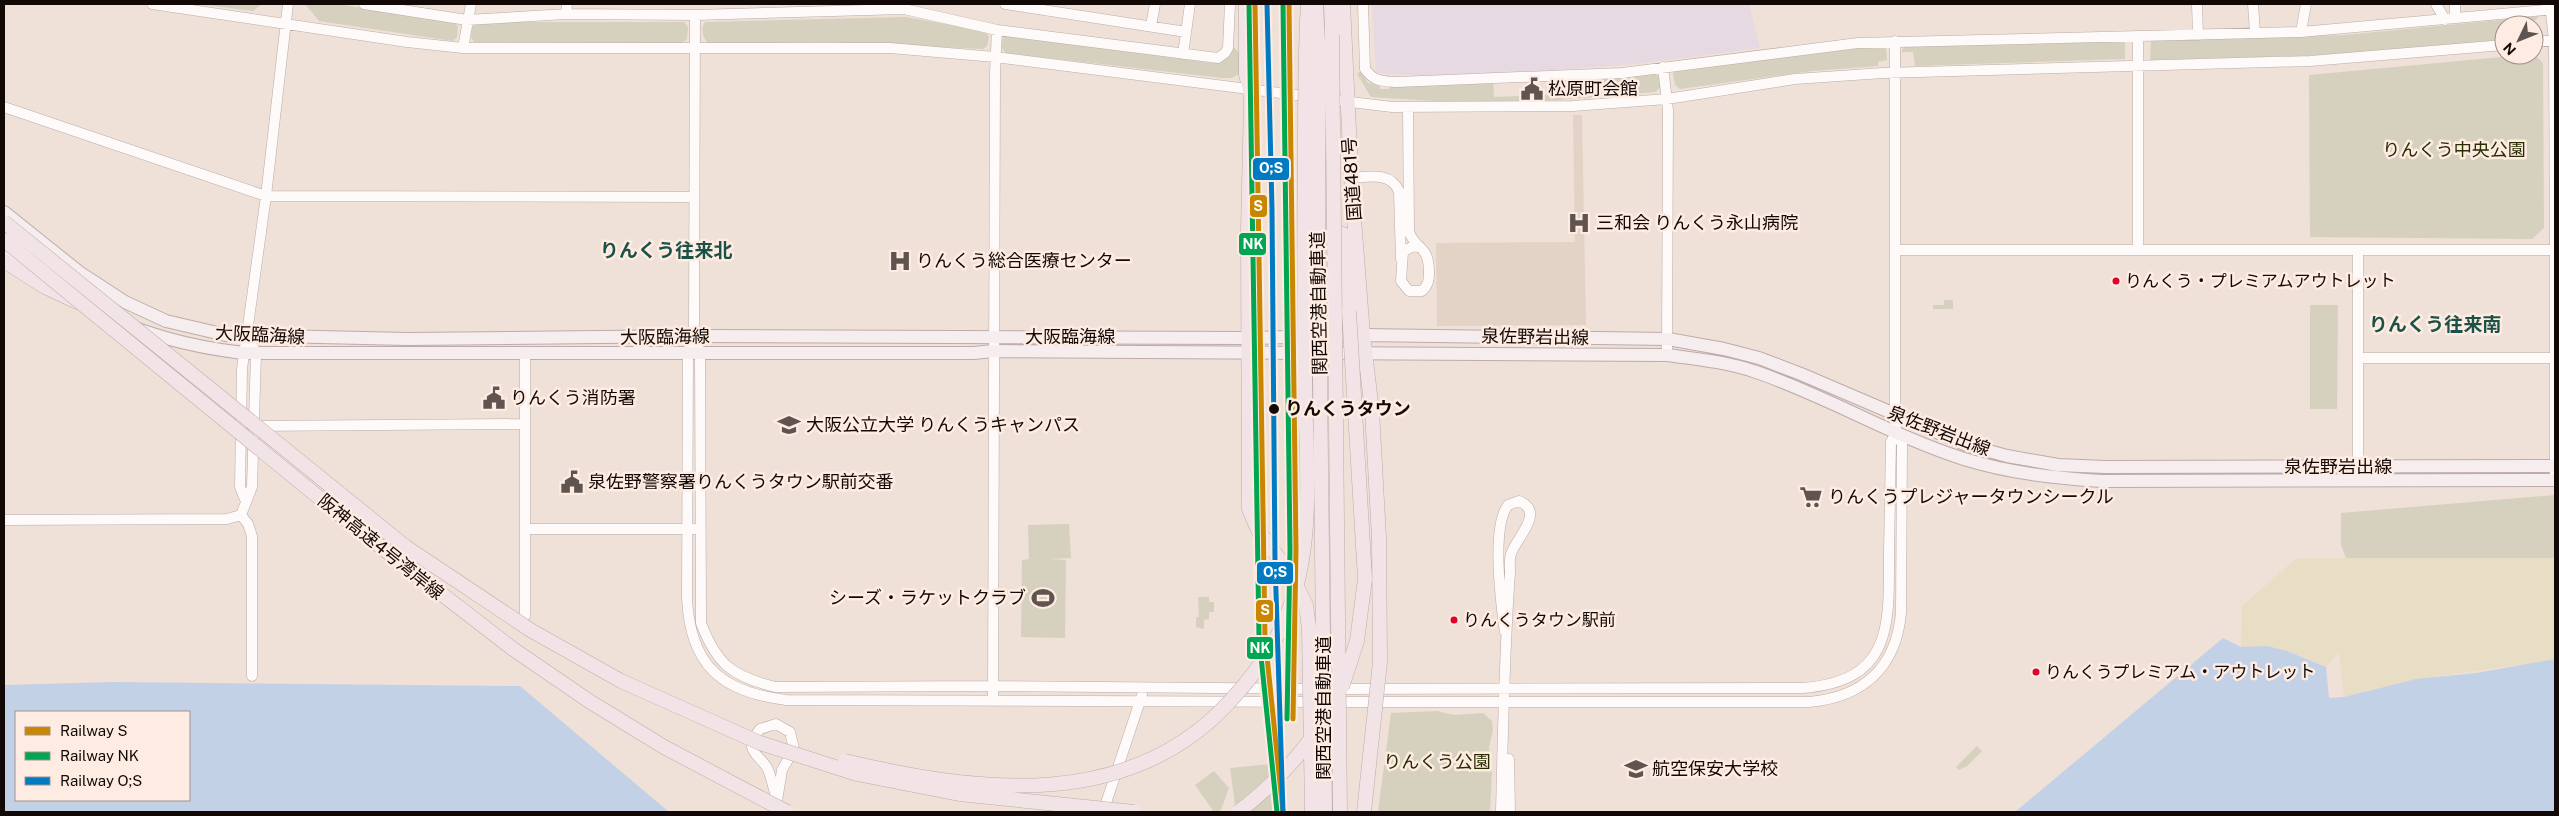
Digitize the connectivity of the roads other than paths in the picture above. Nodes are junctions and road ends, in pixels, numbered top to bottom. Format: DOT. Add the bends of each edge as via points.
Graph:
graph roads {
  1 [pos="152,4"];
  2 [pos="288,4"];
  3 [pos="364,4"];
  4 [pos="471,4"];
  5 [pos="1007,4"];
  6 [pos="1155,4"];
  7 [pos="1190,4"];
  8 [pos="1230,4"];
  9 [pos="1242,4"];
  10 [pos="1246,4"];
  11 [pos="1308,4"];
  12 [pos="1316,4"];
  13 [pos="1331,4"];
  14 [pos="1343,4"];
  15 [pos="1363,4"];
  16 [pos="2197,4"];
  17 [pos="2253,4"];
  18 [pos="2306,4"];
  19 [pos="2436,4"];
  20 [pos="2454,4"];
  21 [pos="905,6"];
  22 [pos="2552,7"];
  23 [pos="780,8"];
  24 [pos="566,9"];
  25 [pos="754,9"];
  26 [pos="694,15"];
  27 [pos="2450,19"];
  28 [pos="467,20"];
  29 [pos="1246,21"];
  30 [pos="285,24"];
  31 [pos="1151,26"];
  32 [pos="997,30"];
  33 [pos="1186,32"];
  34 [pos="2302,32"];
  35 [pos="2254,33"];
  36 [pos="1332,35"];
  37 [pos="2198,35"];
  38 [pos="2138,36"];
  39 [pos="2555,40"];
  40 [pos="1895,41"];
  41 [pos="2494,45"];
  42 [pos="463,48"];
  43 [pos="695,49"];
  44 [pos="1183,54"];
  45 [pos="995,57"];
  46 [pos="2138,65"];
  47 [pos="1663,67"];
  48 [pos="1896,73"];
  49 [pos="1250,89"];
  50 [pos="1668,99"];
  51 [pos="1347,102"];
  52 [pos="4,107"];
  53 [pos="1408,107"];
  54 [pos="1351,178"];
  55 [pos="266,196"];
  56 [pos="693,198"];
  57 [pos="4,212"];
  58 [pos="4,222"];
  59 [pos="4,240"];
  60 [pos="1421,248"];
  61 [pos="2138,249"];
  62 [pos="1895,250"];
  63 [pos="2358,250"];
  64 [pos="2555,250"];
  65 [pos="4,252"];
  66 [pos="1401,260"];
  67 [pos="4,261"];
  68 [pos="91,309"];
  69 [pos="1363,335"];
  70 [pos="694,336"];
  71 [pos="248,337"];
  72 [pos="994,337"];
  73 [pos="1249,338"];
  74 [pos="1668,339"];
  75 [pos="993,351"];
  76 [pos="694,352"];
  77 [pos="250,353"];
  78 [pos="525,353"];
  79 [pos="1365,353"];
  80 [pos="1249,354"];
  81 [pos="1666,355"];
  82 [pos="2360,358"];
  83 [pos="2555,358"];
  84 [pos="1894,414"];
  85 [pos="525,424"];
  86 [pos="253,426"];
  87 [pos="1896,433"];
  88 [pos="2358,466"];
  89 [pos="2555,466"];
  90 [pos="2555,480"];
  91 [pos="246,502"];
  92 [pos="241,515"];
  93 [pos="4,520"];
  94 [pos="525,529"];
  95 [pos="688,529"];
  96 [pos="700,529"];
  97 [pos="525,616"];
  98 [pos="1505,632"];
  99 [pos="252,676"];
  100 [pos="993,686"];
  101 [pos="1143,688"];
  102 [pos="1504,689"];
  103 [pos="993,701"];
  104 [pos="1141,701"];
  105 [pos="1504,701"];
  106 [pos="712,723"];
  107 [pos="738,788"];
  108 [pos="777,801"];
  109 [pos="780,812"];
  110 [pos="787,812"];
  111 [pos="793,812"];
  112 [pos="1103,812"];
  113 [pos="1134,812"];
  114 [pos="1238,812"];
  115 [pos="1312,812"];
  116 [pos="1325,812"];
  117 [pos="1340,812"];
  118 [pos="1364,812"];
  119 [pos="1501,812"];
  120 [pos="1510,812"];
  1 -- 30 [label="street"];
  2 -- 30 [label="street"];
  3 -- 28 [label="street"];
  4 -- 28 [label="street"];
  5 -- 31 [label="street"];
  6 -- 31 [label="street"];
  7 -- 33 [label="street"];
  8 -- 44 [label="street" via="1230,38 1225,54 1218,58"];
  9 -- 29 [label="street"];
  10 -- 29 [label="highway"];
  11 -- 106 [label="highway, bridge" via="1303,549 1285,618 1274,642 1246,684 1208,723 1165,753 1118,773 1067,784 999,784 909,774 812,753"];
  12 -- 116 [label="highway, 関西空港自動車道, bridge"];
  13 -- 36 [label="highway, 関西空港自動車道"];
  14 -- 51 [label="highway, 国道481号"];
  15 -- 47 [label="street" via="1365,70 1379,81 1602,74"];
  16 -- 37 [label="street"];
  17 -- 35 [label="street"];
  18 -- 34 [label="street"];
  19 -- 27 [label="street"];
  20 -- 27 [label="street"];
  21 -- 23 [label="street"];
  21 -- 32 [label="street"];
  22 -- 27 [label="street"];
  22 -- 39 [label="street"];
  23 -- 25 [label="street"];
  24 -- 26 [label="street"];
  24 -- 28 [label="street"];
  25 -- 26 [label="street"];
  26 -- 43 [label="street"];
  27 -- 34 [label="street"];
  28 -- 42 [label="street"];
  29 -- 49 [label="highway" via="1246,75"];
  30 -- 42 [label="street"];
  30 -- 55 [label="street"];
  31 -- 33 [label="street"];
  32 -- 44 [label="street"];
  32 -- 45 [label="street"];
  33 -- 44 [label="street"];
  34 -- 35 [label="street"];
  35 -- 37 [label="street"];
  36 -- 114 [label="highway, bridge" via="1363,538 1365,580 1361,621 1352,661 1328,714 1290,765"];
  36 -- 117 [label="highway, 関西空港自動車道, bridge"];
  37 -- 38 [label="street"];
  38 -- 40 [label="street"];
  38 -- 46 [label="street"];
  39 -- 64 [label="street"];
  40 -- 47 [label="street"];
  40 -- 48 [label="street"];
  41 -- 46 [label="street" via="2344,59"];
  42 -- 43 [label="street"];
  43 -- 45 [label="street" via="890,48"];
  43 -- 56 [label="street"];
  45 -- 49 [label="street"];
  45 -- 72 [label="street"];
  46 -- 48 [label="street"];
  46 -- 61 [label="street"];
  47 -- 50 [label="street"];
  48 -- 50 [label="street" via="1795,80"];
  48 -- 62 [label="street"];
  49 -- 51 [label="street"];
  49 -- 73 [label="highway"];
  50 -- 53 [label="street" via="1573,106"];
  50 -- 74 [label="street"];
  51 -- 53 [label="street"];
  51 -- 54 [label="highway, 国道481号"];
  52 -- 55 [label="street"];
  53 -- 60 [label="street" via="1409,232"];
  54 -- 66 [label="street" via="1384,177 1395,184"];
  54 -- 69 [label="highway, 国道481号"];
  55 -- 56 [label="street"];
  55 -- 71 [label="street"];
  56 -- 70 [label="street"];
  57 -- 71 [label="main road, 大阪臨海線" via="79,272 139,309 188,327"];
  58 -- 106 [label="highway, 阪神高速4号湾岸線, bridge" via="406,547 490,605 576,657"];
  59 -- 107 [label="highway, 阪神高速4号湾岸線, bridge" via="355,527 483,627 612,715"];
  60 -- 66 [label="street" via="1407,248"];
  60 -- 66 [label="street" via="1429,257 1429,281 1422,291 1409,291 1404,287"];
  61 -- 62 [label="street"];
  61 -- 63 [label="street"];
  62 -- 84 [label="street"];
  63 -- 64 [label="street"];
  63 -- 82 [label="street"];
  64 -- 83 [label="street"];
  65 -- 68 [label="main road, 大阪臨海線"];
  67 -- 68 [label="highway" via="45,287"];
  68 -- 77 [label="main road, 大阪臨海線" via="167,340"];
  69 -- 73 [label="main road, 大阪臨海線"];
  69 -- 74 [label="main road, 泉佐野岩出線"];
  69 -- 79 [label="highway, 国道481号"];
  70 -- 71 [label="main road, 大阪臨海線"];
  70 -- 72 [label="main road, 大阪臨海線"];
  70 -- 76 [label="street"];
  71 -- 77 [label="street"];
  72 -- 73 [label="main road, 大阪臨海線"];
  72 -- 75 [label="street"];
  73 -- 80 [label="highway"];
  74 -- 81 [label="street"];
  74 -- 84 [label="main road, 泉佐野岩出線" via="1759,358"];
  75 -- 76 [label="main road, 大阪臨海線" via="974,354"];
  75 -- 80 [label="main road, 大阪臨海線"];
  75 -- 100 [label="street"];
  76 -- 78 [label="main road, 大阪臨海線"];
  76 -- 95 [label="street"];
  76 -- 96 [label="street"];
  77 -- 78 [label="main road, 大阪臨海線"];
  77 -- 86 [label="street"];
  77 -- 91 [label="street" via="240,487"];
  78 -- 85 [label="street"];
  79 -- 80 [label="main road, 大阪臨海線"];
  79 -- 81 [label="main road, 泉佐野岩出線"];
  79 -- 118 [label="highway, 国道481号, bridge" via="1372,411 1379,538 1380,662"];
  80 -- 115 [label="highway, bridge" via="1250,509 1258,530 1291,575 1306,605"];
  81 -- 87 [label="main road, 泉佐野岩出線" via="1755,372 1794,386"];
  82 -- 83 [label="street"];
  82 -- 88 [label="street"];
  83 -- 89 [label="street"];
  84 -- 87 [label="street"];
  84 -- 88 [label="main road, 泉佐野岩出線" via="1967,445 2058,464 2105,467"];
  85 -- 86 [label="street"];
  85 -- 94 [label="street"];
  86 -- 91 [label="street" via="252,487"];
  87 -- 90 [label="main road, 泉佐野岩出線" via="2006,471 2052,478 2102,481"];
  87 -- 102 [label="street" via="1891,442 1888,622 1877,651 1856,673 1828,686 1803,688"];
  87 -- 105 [label="street" via="1902,444 1899,634 1887,661 1856,690 1837,698 1809,702"];
  88 -- 89 [label="main road, 泉佐野岩出線"];
  89 -- 90 [label="street"];
  91 -- 92 [label="street"];
  92 -- 93 [label="street" via="226,519"];
  92 -- 99 [label="street" via="252,536"];
  94 -- 95 [label="street"];
  94 -- 97 [label="street"];
  95 -- 96 [label="street"];
  95 -- 103 [label="street" via="688,615 694,641 706,665 736,688 786,700"];
  96 -- 100 [label="street" via="701,623 718,658 731,671 750,681 775,687"];
  98 -- 98 [label="street" via="1500,585 1500,525 1508,505 1519,500 1531,512 1530,521 1510,555"];
  98 -- 102 [label="street"];
  100 -- 101 [label="street"];
  100 -- 103 [label="street"];
  101 -- 102 [label="street"];
  101 -- 104 [label="street"];
  102 -- 105 [label="street"];
  103 -- 104 [label="street"];
  104 -- 105 [label="street"];
  104 -- 112 [label="street"];
  105 -- 119 [label="street"];
  105 -- 120 [label="street" via="1508,717"];
  106 -- 113 [label="highway, bridge" via="806,759 909,786 1012,801"];
  107 -- 110 [label="highway, 阪神高速4号湾岸線, bridge"];
  107 -- 111 [label="highway, bridge"];
  108 -- 108 [label="street" via="769,770 758,759 752,744 760,728 776,724 790,732 794,748 782,770"];
  108 -- 109 [label="street"];
}
